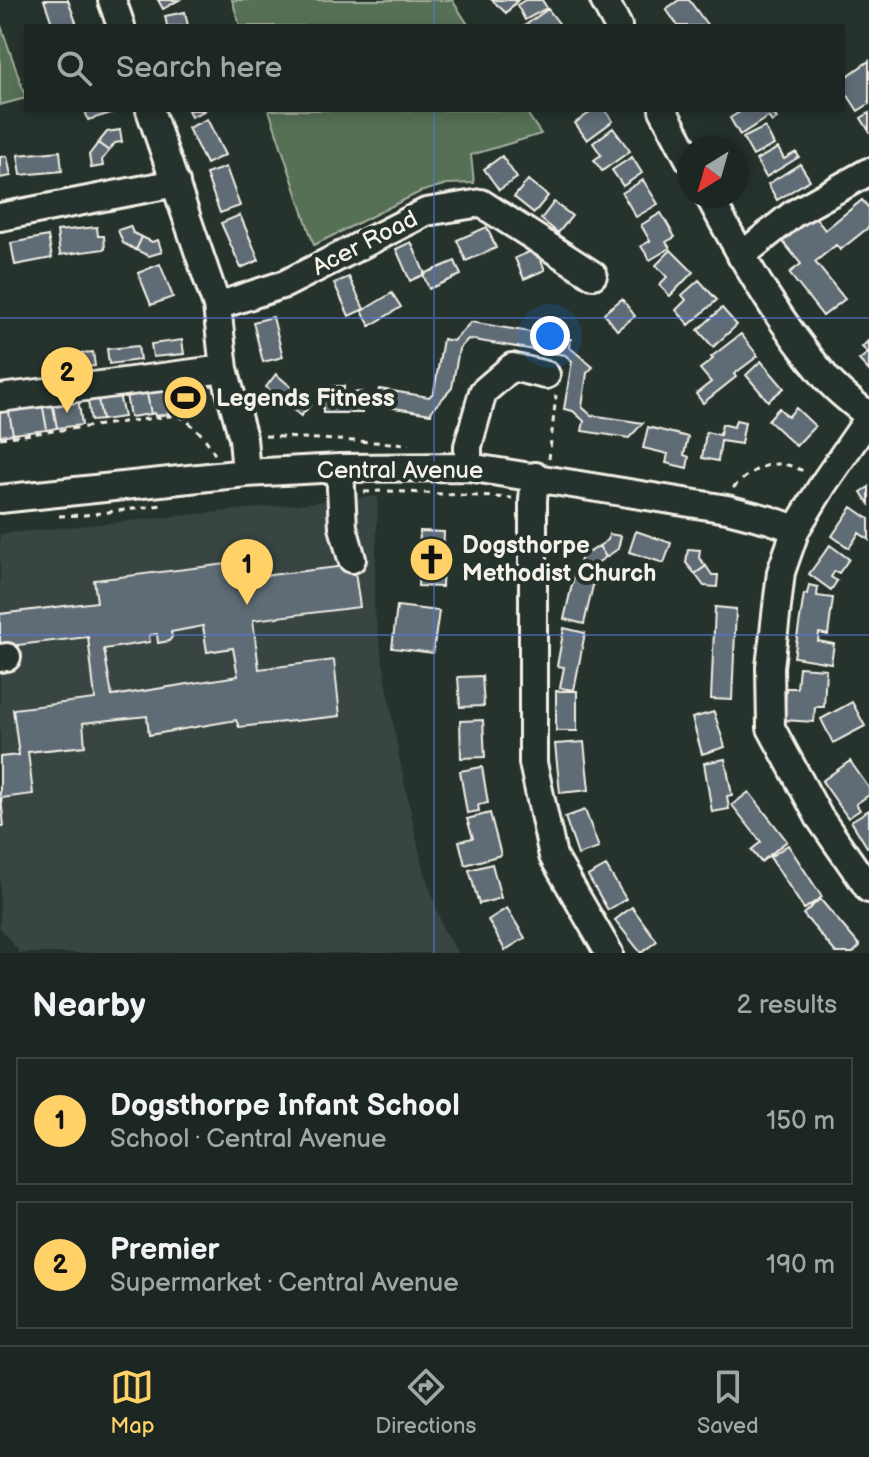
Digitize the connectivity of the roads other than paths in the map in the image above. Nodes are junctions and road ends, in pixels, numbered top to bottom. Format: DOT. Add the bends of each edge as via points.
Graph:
graph roads {
  1 [pos="112,0"];
  2 [pos="604,0"];
  3 [pos="120,24"];
  4 [pos="617,24"];
  5 [pos="151,112"];
  6 [pos="664,112"];
  7 [pos="677,136"];
  8 [pos="868,172"];
  9 [pos="176,183"];
  10 [pos="715,208"];
  11 [pos="0,217"];
  12 [pos="741,256"];
  13 [pos="593,275"];
  14 [pos="217,306"];
  15 [pos="224,369"];
  16 [pos="546,375"];
  17 [pos="0,398"];
  18 [pos="869,417"];
  19 [pos="468,467"];
  20 [pos="340,468"];
  21 [pos="246,473"];
  22 [pos="537,485"];
  23 [pos="0,499"];
  24 [pos="796,529"];
  25 [pos="352,559"];
  26 [pos="869,889"];
  27 [pos="609,953"];
  1 -- 3 [label="street"];
  2 -- 4 [label="street"];
  5 -- 9 [label="street"];
  6 -- 7 [label="street"];
  8 -- 12 [label="street" via="793,214"];
  9 -- 11 [label="street"];
  9 -- 14 [label="street"];
  10 -- 12 [label="street"];
  12 -- 18 [label="street" via="829,381"];
  13 -- 14 [label="street, Acer Road" via="481,203 426,212 285,284"];
  14 -- 15 [label="street"];
  15 -- 17 [label="street"];
  15 -- 21 [label="street" via="243,438"];
  16 -- 19 [label="street" via="512,367 483,392 468,446"];
  18 -- 24 [label="street"];
  19 -- 20 [label="street, Central Avenue"];
  19 -- 22 [label="street, Central Avenue"];
  20 -- 21 [label="street, Central Avenue"];
  20 -- 25 [label="street" via="343,527"];
  21 -- 23 [label="street, Central Avenue"];
  22 -- 24 [label="street, Central Avenue" via="727,509"];
  22 -- 27 [label="street" via="533,763 553,856"];
  24 -- 26 [label="street" via="779,584 770,667 771,728 819,817"];
}
